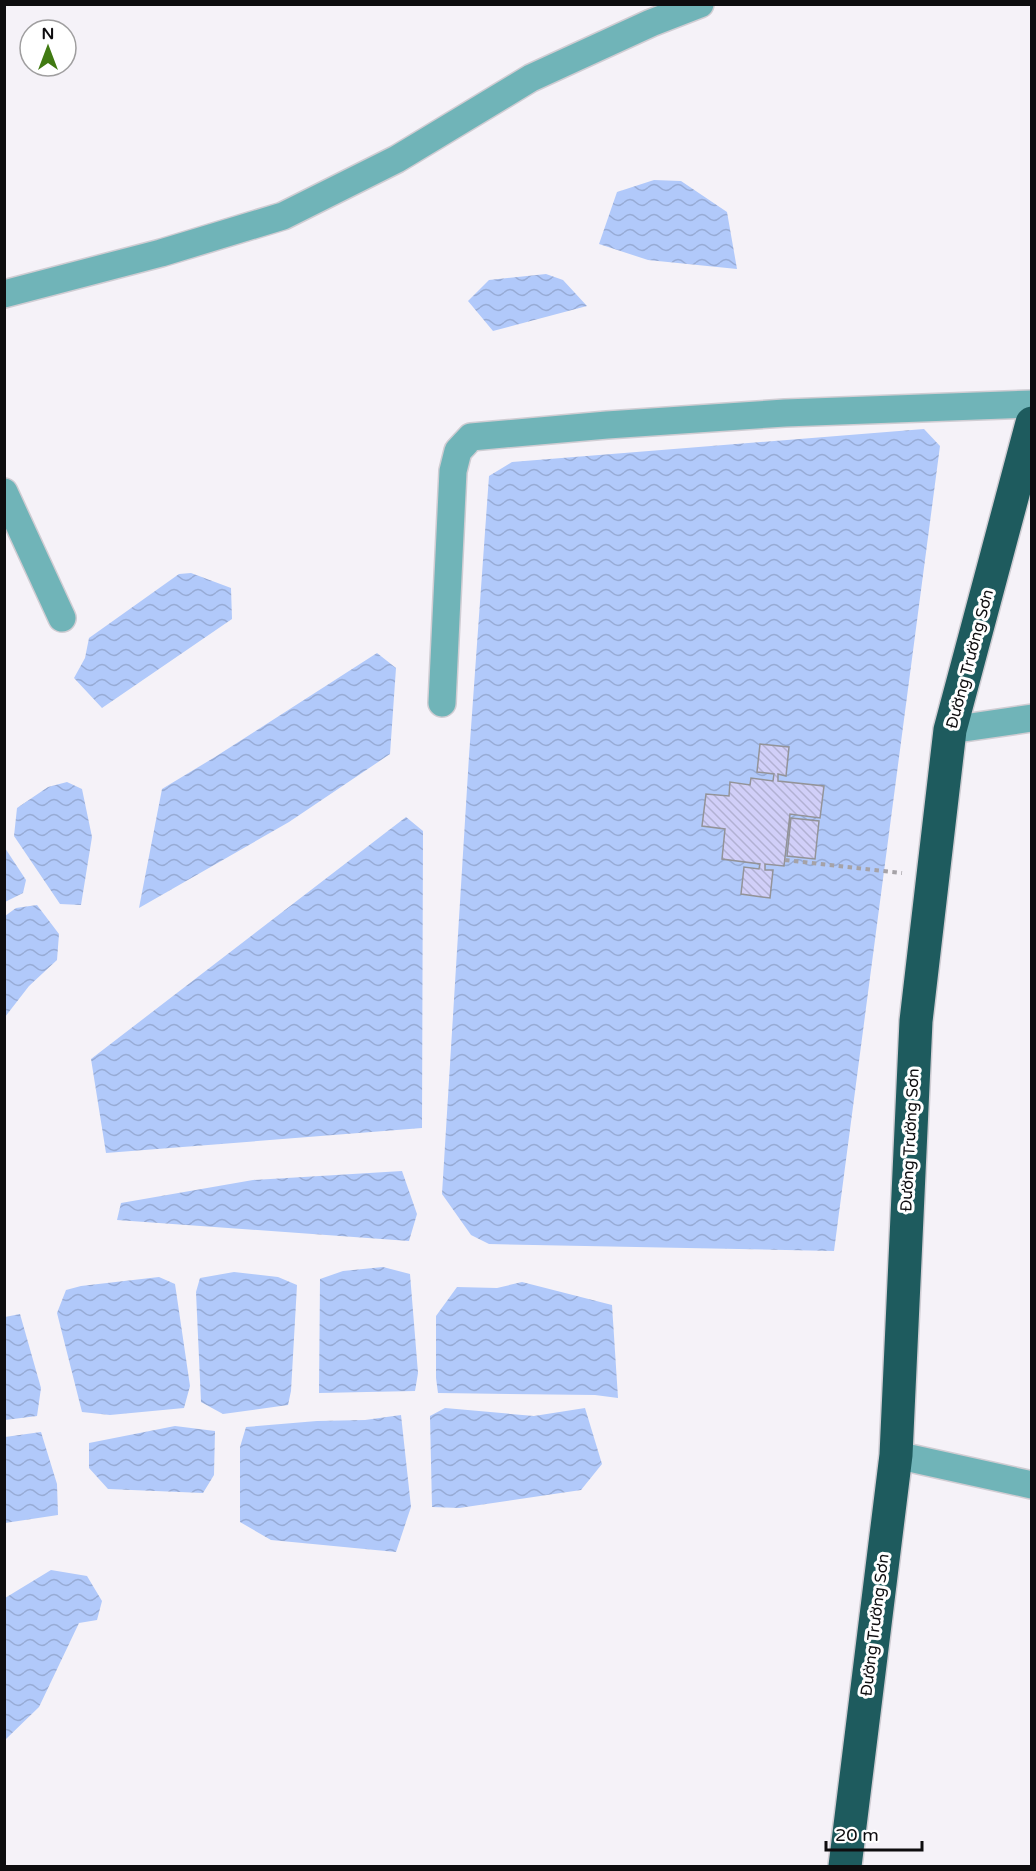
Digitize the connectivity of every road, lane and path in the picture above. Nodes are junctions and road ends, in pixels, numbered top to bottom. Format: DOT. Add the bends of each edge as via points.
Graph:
graph roads {
  1 [pos="700,4"];
  2 [pos="4,294"];
  3 [pos="1032,404"];
  4 [pos="1032,423"];
  5 [pos="4,492"];
  6 [pos="62,618"];
  7 [pos="442,703"];
  8 [pos="1032,717"];
  9 [pos="950,730"];
  10 [pos="785,860"];
  11 [pos="932,876"];
  12 [pos="896,1455"];
  13 [pos="1032,1485"];
  14 [pos="844,1866"];
  1 -- 2 [label="street" via="531,78 396,159 283,216"];
  3 -- 7 [label="street" via="785,413 471,437 458,451 453,471"];
  4 -- 9 [label="highway, Đường Trường Sơn"];
  5 -- 6 [label="street"];
  8 -- 9 [label="street"];
  9 -- 11 [label="highway, Đường Trường Sơn"];
  10 -- 11 [label="path"];
  11 -- 12 [label="highway, Đường Trường Sơn" via="916,1021"];
  12 -- 13 [label="street"];
  12 -- 14 [label="highway, Đường Trường Sơn"];
}
